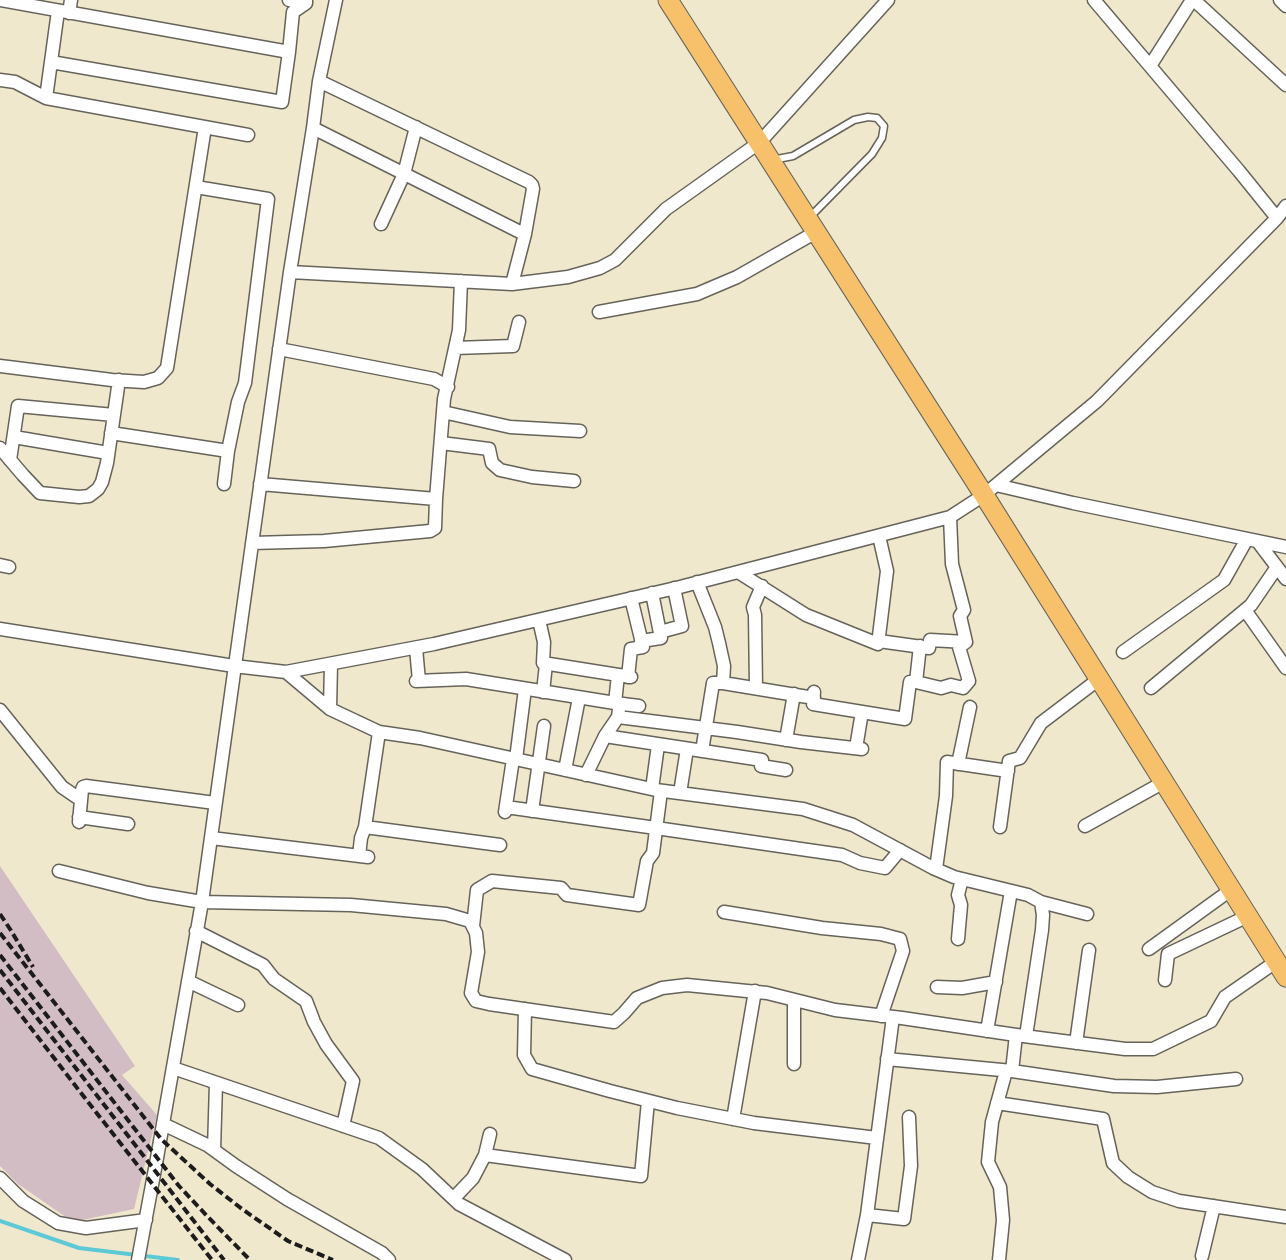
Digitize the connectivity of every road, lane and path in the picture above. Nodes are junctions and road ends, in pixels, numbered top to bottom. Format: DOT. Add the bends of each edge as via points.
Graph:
graph roads {
  1 [pos="0,0"];
  2 [pos="289,0"];
  3 [pos="336,0"];
  4 [pos="668,0"];
  5 [pos="888,0"];
  6 [pos="1094,0"];
  7 [pos="1193,0"];
  8 [pos="1280,0"];
  9 [pos="306,1"];
  10 [pos="1286,6"];
  11 [pos="66,8"];
  12 [pos="289,52"];
  13 [pos="51,62"];
  14 [pos="1150,66"];
  15 [pos="0,80"];
  16 [pos="319,81"];
  17 [pos="1286,85"];
  18 [pos="46,98"];
  19 [pos="206,127"];
  20 [pos="416,127"];
  21 [pos="313,128"];
  22 [pos="248,135"];
  23 [pos="760,142"];
  24 [pos="771,160"];
  25 [pos="404,174"];
  26 [pos="196,187"];
  27 [pos="1286,206"];
  28 [pos="1277,218"];
  29 [pos="381,224"];
  30 [pos="812,225"];
  31 [pos="524,234"];
  32 [pos="290,272"];
  33 [pos="461,282"];
  34 [pos="512,284"];
  35 [pos="598,312"];
  36 [pos="519,322"];
  37 [pos="455,348"];
  38 [pos="279,349"];
  39 [pos="0,366"];
  40 [pos="120,380"];
  41 [pos="448,387"];
  42 [pos="443,412"];
  43 [pos="114,415"];
  44 [pos="580,431"];
  45 [pos="111,433"];
  46 [pos="14,437"];
  47 [pos="441,443"];
  48 [pos="0,448"];
  49 [pos="228,451"];
  50 [pos="108,453"];
  51 [pos="10,460"];
  52 [pos="574,481"];
  53 [pos="224,484"];
  54 [pos="260,484"];
  55 [pos="990,490"];
  56 [pos="436,499"];
  57 [pos="950,517"];
  58 [pos="879,536"];
  59 [pos="1252,541"];
  60 [pos="252,543"];
  61 [pos="1286,548"];
  62 [pos="1276,567"];
  63 [pos="738,572"];
  64 [pos="1286,580"];
  65 [pos="697,582"];
  66 [pos="762,586"];
  67 [pos="674,588"];
  68 [pos="652,593"];
  69 [pos="631,598"];
  70 [pos="1245,610"];
  71 [pos="539,620"];
  72 [pos="0,629"];
  73 [pos="660,632"];
  74 [pos="641,641"];
  75 [pos="879,641"];
  76 [pos="966,642"];
  77 [pos="920,646"];
  78 [pos="416,648"];
  79 [pos="1123,652"];
  80 [pos="331,664"];
  81 [pos="546,664"];
  82 [pos="234,666"];
  83 [pos="1286,668"];
  84 [pos="286,672"];
  85 [pos="626,676"];
  86 [pos="1099,679"];
  87 [pos="723,682"];
  88 [pos="916,682"];
  89 [pos="756,688"];
  90 [pos="1150,688"];
  91 [pos="525,689"];
  92 [pos="543,692"];
  93 [pos="794,694"];
  94 [pos="579,698"];
  95 [pos="639,706"];
  96 [pos="970,707"];
  97 [pos="617,708"];
  98 [pos="330,709"];
  99 [pos="0,710"];
  100 [pos="862,712"];
  101 [pos="544,726"];
  102 [pos="706,728"];
  103 [pos="379,732"];
  104 [pos="737,732"];
  105 [pos="606,736"];
  106 [pos="786,740"];
  107 [pos="658,745"];
  108 [pos="687,748"];
  109 [pos="702,751"];
  110 [pos="733,755"];
  111 [pos="514,759"];
  112 [pos="539,764"];
  113 [pos="958,764"];
  114 [pos="565,770"];
  115 [pos="786,770"];
  116 [pos="1008,771"];
  117 [pos="586,775"];
  118 [pos="1164,782"];
  119 [pos="656,790"];
  120 [pos="680,793"];
  121 [pos="81,800"];
  122 [pos="215,803"];
  123 [pos="532,811"];
  124 [pos="128,824"];
  125 [pos="1085,826"];
  126 [pos="364,827"];
  127 [pos="1000,827"];
  128 [pos="656,828"];
  129 [pos="211,838"];
  130 [pos="500,845"];
  131 [pos="900,850"];
  132 [pos="936,869"];
  133 [pos="59,871"];
  134 [pos="962,879"];
  135 [pos="1232,889"];
  136 [pos="1011,890"];
  137 [pos="202,902"];
  138 [pos="1041,902"];
  139 [pos="724,912"];
  140 [pos="1087,914"];
  141 [pos="1248,916"];
  142 [pos="473,926"];
  143 [pos="196,932"];
  144 [pos="958,939"];
  145 [pos="1149,949"];
  146 [pos="1089,950"];
  147 [pos="1281,969"];
  148 [pos="1165,980"];
  149 [pos="188,981"];
  150 [pos="996,982"];
  151 [pos="937,987"];
  152 [pos="755,992"];
  153 [pos="794,1000"];
  154 [pos="238,1005"];
  155 [pos="525,1009"];
  156 [pos="887,1016"];
  157 [pos="987,1031"];
  158 [pos="1021,1036"];
  159 [pos="1076,1043"];
  160 [pos="888,1059"];
  161 [pos="794,1064"];
  162 [pos="172,1068"];
  163 [pos="1009,1071"];
  164 [pos="1236,1079"];
  165 [pos="216,1083"];
  166 [pos="648,1101"];
  167 [pos="997,1103"];
  168 [pos="909,1117"];
  169 [pos="732,1119"];
  170 [pos="163,1124"];
  171 [pos="343,1126"];
  172 [pos="490,1134"];
  173 [pos="877,1138"];
  174 [pos="214,1150"];
  175 [pos="485,1155"];
  176 [pos="0,1178"];
  177 [pos="454,1198"];
  178 [pos="1214,1206"];
  179 [pos="867,1216"];
  180 [pos="1286,1216"];
  181 [pos="146,1220"];
  182 [pos="1202,1256"];
  183 [pos="138,1260"];
  184 [pos="389,1260"];
  185 [pos="565,1260"];
  186 [pos="858,1260"];
  187 [pos="999,1260"];
  1 -- 11 [label="street"];
  2 -- 9 [label="street"];
  3 -- 16 [label="street"];
  4 -- 23 [label="main road"];
  5 -- 23 [label="street"];
  6 -- 14 [label="street"];
  7 -- 14 [label="street"];
  7 -- 17 [label="street"];
  8 -- 10 [label="street"];
  9 -- 12 [label="street" via="293,12"];
  11 -- 12 [label="street"];
  11 -- 13 [label="street"];
  12 -- 13 [label="street" via="282,102"];
  13 -- 18 [label="street"];
  14 -- 28 [label="street"];
  15 -- 18 [label="street" via="15,82"];
  16 -- 20 [label="street"];
  16 -- 21 [label="street"];
  18 -- 19 [label="street"];
  19 -- 22 [label="street"];
  19 -- 26 [label="street"];
  20 -- 25 [label="street"];
  20 -- 31 [label="street" via="532,185"];
  21 -- 25 [label="street"];
  21 -- 32 [label="street"];
  23 -- 24 [label="main road"];
  23 -- 34 [label="street" via="666,209 615,260 568,277"];
  24 -- 30 [label="main road"];
  24 -- 30 [label="lane" via="793,156 854,120 868,116 877,118 884,126 882,138 872,154"];
  25 -- 29 [label="street"];
  25 -- 31 [label="street"];
  26 -- 40 [label="street" via="167,368 158,378 144,382"];
  26 -- 49 [label="street" via="268,199 244,383"];
  27 -- 28 [label="street"];
  28 -- 55 [label="street" via="1098,401"];
  30 -- 35 [label="street" via="737,277 697,294"];
  30 -- 55 [label="main road"];
  31 -- 34 [label="street"];
  32 -- 33 [label="street"];
  32 -- 38 [label="street"];
  33 -- 34 [label="street"];
  33 -- 37 [label="street"];
  36 -- 37 [label="street" via="513,346"];
  37 -- 41 [label="street"];
  38 -- 41 [label="street" via="434,379"];
  38 -- 54 [label="street"];
  39 -- 40 [label="street"];
  40 -- 43 [label="street"];
  41 -- 42 [label="street"];
  42 -- 44 [label="street" via="510,427"];
  42 -- 47 [label="street"];
  43 -- 45 [label="street"];
  43 -- 46 [label="street" via="18,406"];
  45 -- 49 [label="street"];
  45 -- 50 [label="street"];
  46 -- 50 [label="street"];
  46 -- 51 [label="street"];
  47 -- 52 [label="street" via="489,449 492,463 500,470"];
  47 -- 56 [label="street"];
  48 -- 51 [label="street"];
  49 -- 53 [label="street"];
  50 -- 51 [label="street" via="98,489 90,496 79,497 40,492"];
  54 -- 56 [label="street"];
  54 -- 60 [label="street"];
  55 -- 57 [label="street"];
  55 -- 59 [label="street" via="1073,503"];
  55 -- 86 [label="main road"];
  56 -- 60 [label="street" via="435,528 430,532"];
  57 -- 58 [label="street"];
  57 -- 76 [label="street" via="952,564 964,610 960,616"];
  58 -- 63 [label="street"];
  58 -- 75 [label="street" via="887,571"];
  59 -- 61 [label="street"];
  59 -- 62 [label="street"];
  59 -- 79 [label="street" via="1224,580"];
  60 -- 82 [label="street"];
  62 -- 64 [label="street"];
  62 -- 70 [label="street"];
  63 -- 65 [label="street"];
  63 -- 66 [label="street"];
  65 -- 67 [label="street"];
  65 -- 87 [label="street" via="715,627 724,666"];
  66 -- 75 [label="street" via="806,615 878,644"];
  66 -- 89 [label="street" via="753,607"];
  67 -- 68 [label="street"];
  67 -- 73 [label="street" via="682,626"];
  68 -- 69 [label="street"];
  68 -- 73 [label="street"];
  69 -- 71 [label="street"];
  69 -- 74 [label="street"];
  70 -- 83 [label="street"];
  70 -- 90 [label="street"];
  71 -- 78 [label="street"];
  71 -- 81 [label="street" via="544,642 543,663"];
  72 -- 82 [label="street"];
  73 -- 74 [label="street" via="661,638"];
  74 -- 85 [label="street" via="643,647 632,649"];
  75 -- 77 [label="street"];
  76 -- 77 [label="street" via="930,640 930,648"];
  76 -- 88 [label="street" via="959,647 969,682 963,688 952,685 942,688"];
  77 -- 88 [label="street"];
  78 -- 80 [label="street"];
  78 -- 91 [label="street" via="418,681 466,679"];
  80 -- 84 [label="street"];
  80 -- 98 [label="street"];
  81 -- 85 [label="street"];
  81 -- 92 [label="street"];
  82 -- 84 [label="street"];
  82 -- 122 [label="street"];
  84 -- 98 [label="street"];
  85 -- 97 [label="street"];
  86 -- 116 [label="street" via="1041,723 1020,758 1009,761"];
  86 -- 118 [label="main road"];
  87 -- 89 [label="street"];
  87 -- 102 [label="street" via="713,683"];
  88 -- 100 [label="street" via="910,682 905,719"];
  89 -- 93 [label="street"];
  91 -- 92 [label="street"];
  91 -- 111 [label="street"];
  92 -- 94 [label="street"];
  93 -- 100 [label="street" via="814,695 813,704"];
  93 -- 106 [label="street"];
  94 -- 97 [label="street"];
  94 -- 114 [label="street"];
  95 -- 97 [label="street"];
  96 -- 113 [label="street"];
  97 -- 102 [label="street"];
  97 -- 105 [label="street"];
  98 -- 103 [label="street"];
  99 -- 121 [label="street" via="62,787"];
  100 -- 106 [label="street" via="859,748"];
  101 -- 112 [label="street"];
  102 -- 104 [label="street"];
  102 -- 109 [label="street"];
  103 -- 111 [label="street"];
  103 -- 126 [label="street"];
  104 -- 106 [label="street"];
  104 -- 110 [label="street"];
  105 -- 107 [label="street"];
  105 -- 117 [label="street"];
  107 -- 108 [label="street"];
  107 -- 119 [label="street"];
  108 -- 109 [label="street"];
  108 -- 120 [label="street"];
  109 -- 110 [label="street"];
  110 -- 115 [label="street" via="762,760 761,766"];
  111 -- 112 [label="street"];
  111 -- 123 [label="street" via="506,810"];
  112 -- 114 [label="street"];
  112 -- 123 [label="street"];
  113 -- 116 [label="street"];
  113 -- 132 [label="street" via="947,762"];
  114 -- 117 [label="street"];
  116 -- 127 [label="street"];
  117 -- 119 [label="street"];
  118 -- 125 [label="street"];
  118 -- 135 [label="main road"];
  119 -- 120 [label="street"];
  119 -- 128 [label="street"];
  120 -- 131 [label="street" via="803,809 853,825"];
  121 -- 122 [label="street" via="86,786"];
  121 -- 124 [label="street" via="79,820"];
  122 -- 129 [label="street"];
  123 -- 128 [label="street"];
  126 -- 129 [label="street" via="361,838 364,856"];
  126 -- 130 [label="street"];
  128 -- 131 [label="street" via="842,855 885,868"];
  128 -- 142 [label="street" via="639,905 567,895 561,888 492,881 477,890"];
  129 -- 137 [label="street"];
  131 -- 132 [label="street"];
  132 -- 134 [label="street"];
  133 -- 137 [label="street" via="148,893"];
  134 -- 136 [label="street"];
  134 -- 144 [label="street" via="958,895 961,905"];
  135 -- 141 [label="main road"];
  135 -- 145 [label="street"];
  136 -- 138 [label="street" via="1028,894"];
  136 -- 150 [label="street"];
  137 -- 142 [label="street" via="351,905 446,914 470,920"];
  137 -- 143 [label="street"];
  138 -- 140 [label="street"];
  138 -- 158 [label="street" via="1042,930"];
  139 -- 156 [label="street" via="900,938 903,952"];
  141 -- 147 [label="main road"];
  141 -- 148 [label="street" via="1168,954"];
  142 -- 155 [label="street" via="478,952 472,993 476,1001"];
  143 -- 149 [label="street"];
  143 -- 171 [label="street" via="263,965 274,979 306,1001 326,1044 353,1082"];
  146 -- 159 [label="street"];
  147 -- 159 [label="street" via="1225,998 1211,1021 1152,1049"];
  149 -- 154 [label="street"];
  149 -- 162 [label="street"];
  150 -- 151 [label="street" via="962,988"];
  150 -- 157 [label="street"];
  152 -- 153 [label="street"];
  152 -- 155 [label="street" via="687,985 662,988 637,998 614,1022"];
  152 -- 169 [label="street"];
  153 -- 156 [label="street" via="835,1010"];
  153 -- 161 [label="street"];
  155 -- 166 [label="street" via="524,1056 532,1069"];
  156 -- 157 [label="street"];
  156 -- 160 [label="street"];
  157 -- 158 [label="street"];
  158 -- 159 [label="street"];
  158 -- 163 [label="street"];
  160 -- 163 [label="street"];
  160 -- 173 [label="street"];
  162 -- 165 [label="street"];
  162 -- 170 [label="street"];
  163 -- 164 [label="street" via="1114,1086 1157,1087"];
  163 -- 167 [label="street"];
  165 -- 171 [label="street"];
  165 -- 174 [label="street"];
  166 -- 169 [label="street"];
  166 -- 175 [label="street" via="641,1176"];
  167 -- 178 [label="street" via="1103,1119 1113,1163 1128,1177 1152,1192 1179,1201"];
  167 -- 187 [label="street" via="988,1162 1000,1187 1003,1220"];
  168 -- 179 [label="street" via="911,1166 904,1219"];
  169 -- 173 [label="street"];
  170 -- 174 [label="street"];
  170 -- 181 [label="street"];
  171 -- 177 [label="street" via="379,1138 422,1168"];
  172 -- 175 [label="street"];
  173 -- 179 [label="street"];
  174 -- 184 [label="street" via="287,1199"];
  175 -- 177 [label="street" via="473,1178"];
  176 -- 181 [label="street" via="23,1201 58,1223 86,1228"];
  177 -- 185 [label="street" via="459,1204"];
  178 -- 180 [label="street"];
  178 -- 182 [label="street"];
  179 -- 186 [label="street"];
  181 -- 183 [label="street"];
}
